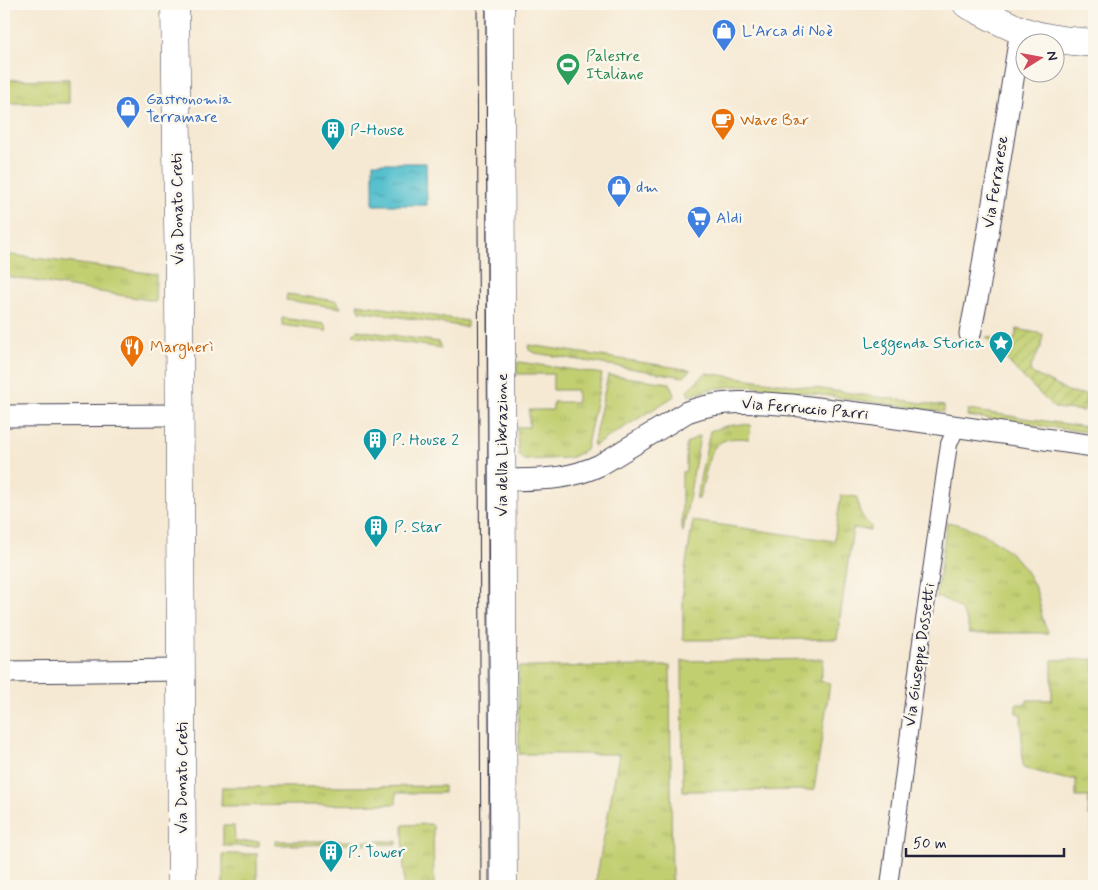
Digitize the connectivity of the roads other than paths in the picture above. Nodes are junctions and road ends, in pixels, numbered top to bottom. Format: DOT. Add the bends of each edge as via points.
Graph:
graph roads {
  1 [pos="175,4"];
  2 [pos="500,4"];
  3 [pos="967,4"];
  4 [pos="1021,30"];
  5 [pos="1094,43"];
  6 [pos="970,334"];
  7 [pos="180,415"];
  8 [pos="4,416"];
  9 [pos="957,426"];
  10 [pos="1094,446"];
  11 [pos="502,480"];
  12 [pos="181,670"];
  13 [pos="4,672"];
  14 [pos="182,886"];
  15 [pos="503,886"];
  16 [pos="889,886"];
  1 -- 7 [label="main road, Via Donato Creti"];
  2 -- 11 [label="main road, Via della Liberazione"];
  3 -- 4 [label="main road"];
  4 -- 5 [label="main road" via="1062,40"];
  4 -- 6 [label="street, Via Ferrarese"];
  7 -- 8 [label="street"];
  7 -- 12 [label="main road, Via Donato Creti"];
  9 -- 10 [label="street, Via Ferruccio Parri"];
  9 -- 11 [label="street, Via Ferruccio Parri" via="757,402 724,403 682,414 587,471 554,478"];
  9 -- 16 [label="street, Via Giuseppe Dossetti" via="949,444"];
  11 -- 15 [label="main road, Via della Liberazione"];
  12 -- 13 [label="street"];
  12 -- 14 [label="main road, Via Donato Creti"];
}
